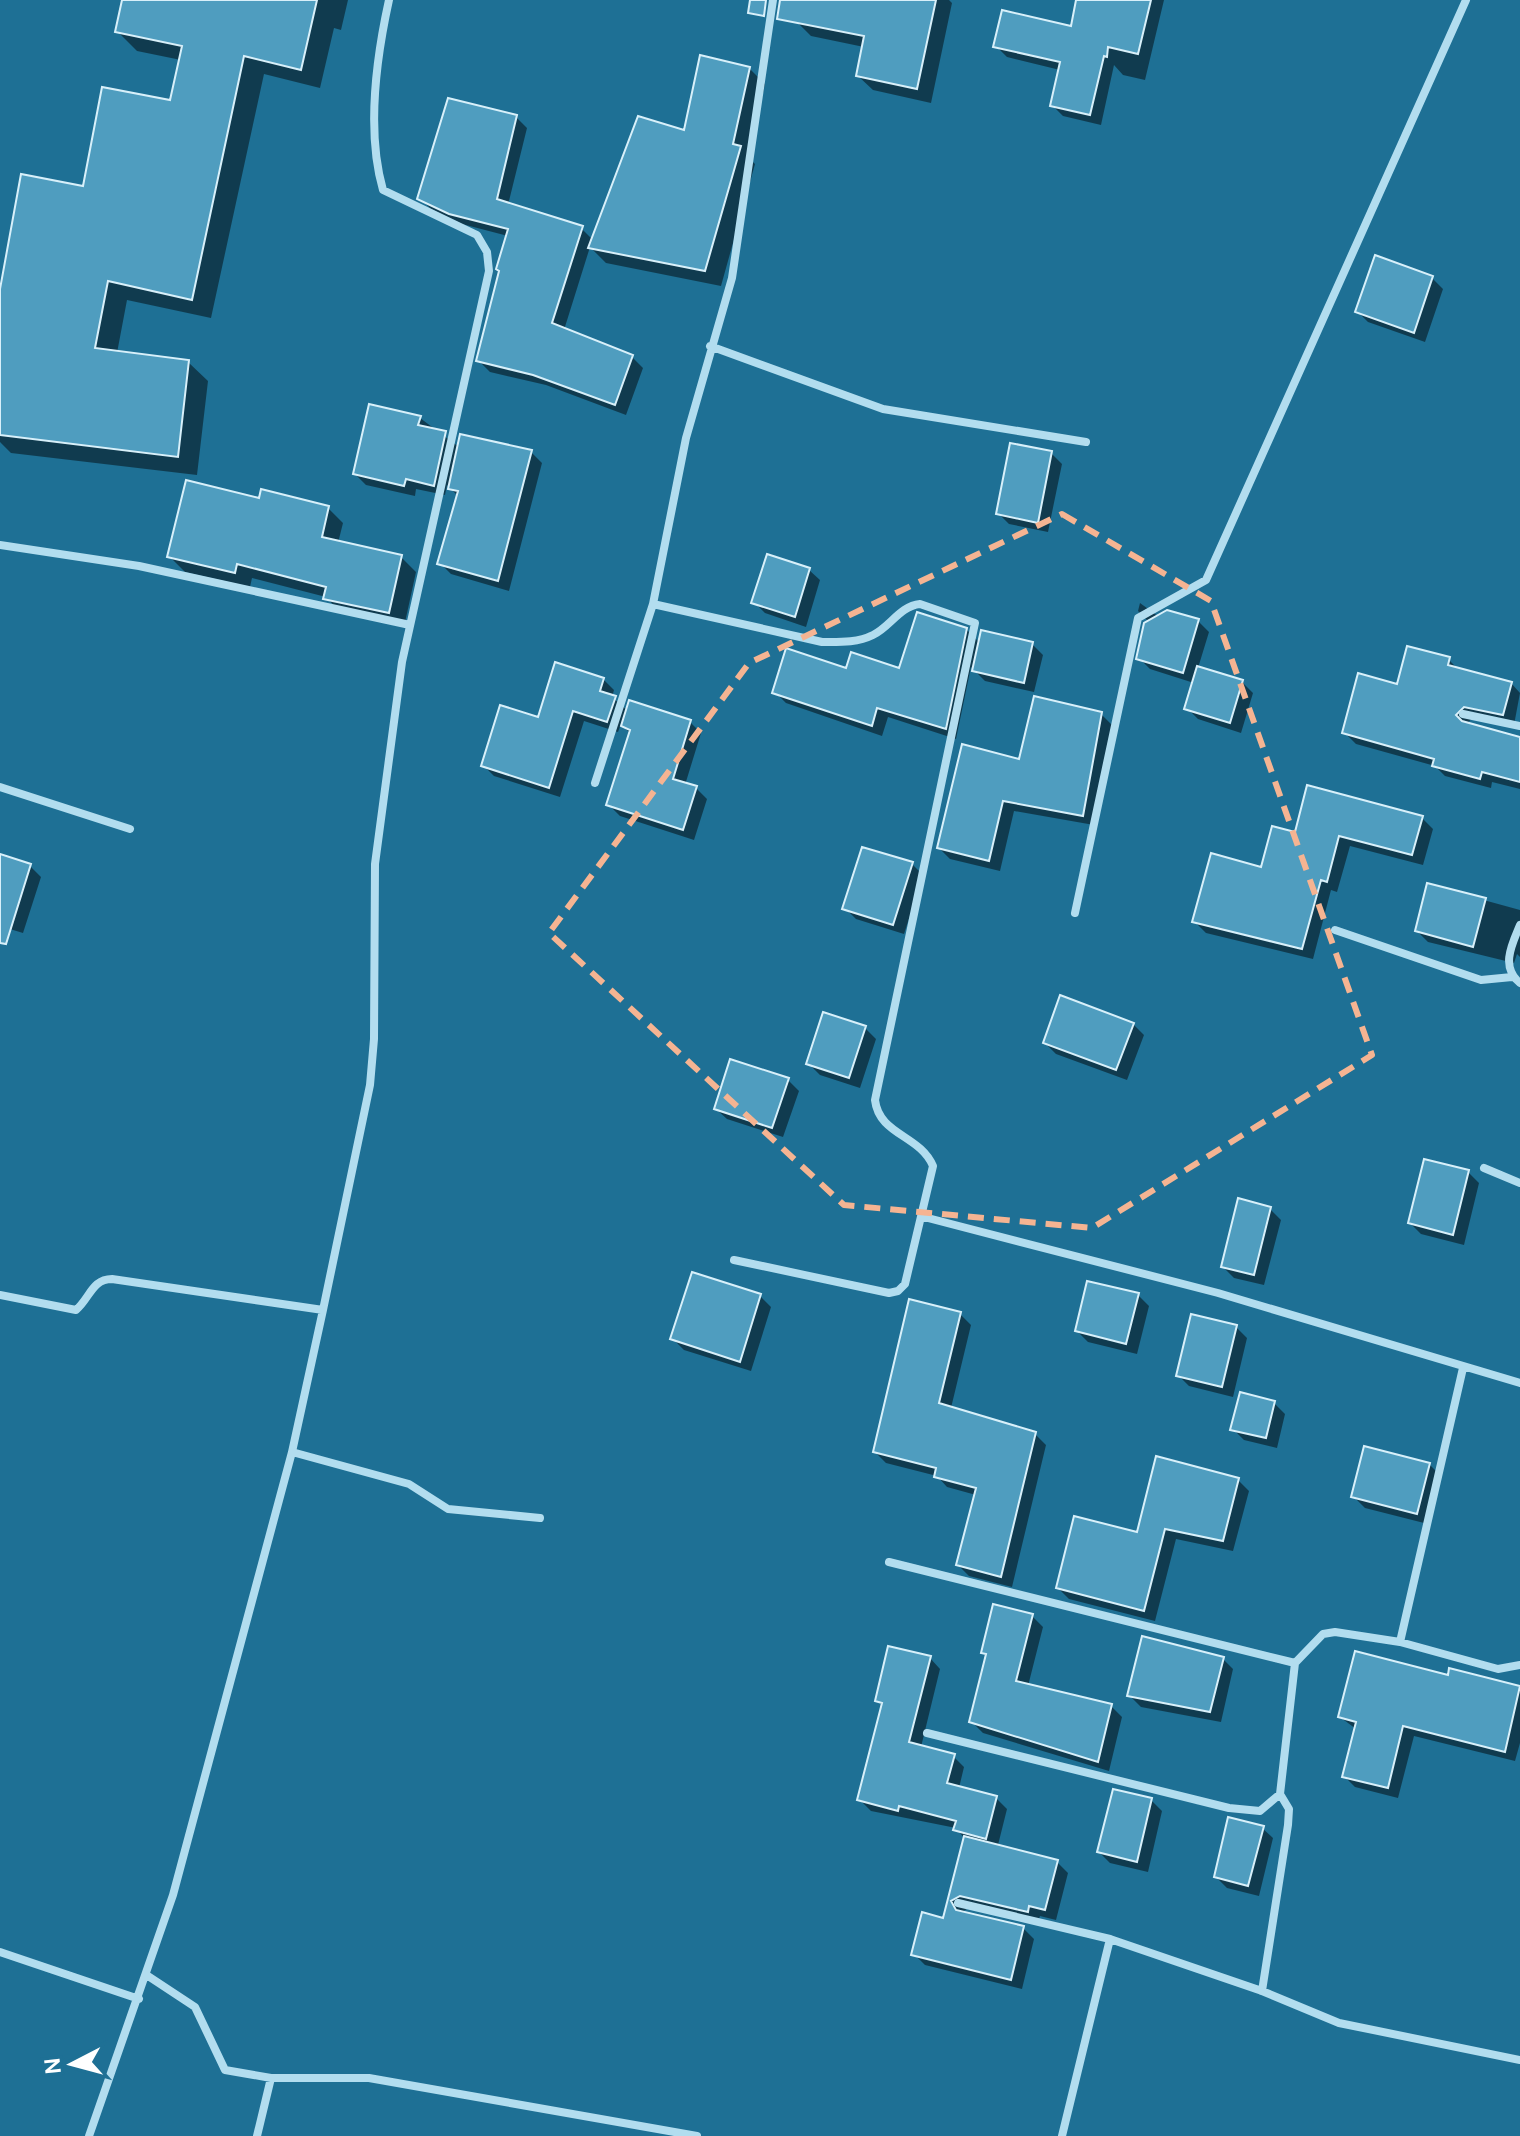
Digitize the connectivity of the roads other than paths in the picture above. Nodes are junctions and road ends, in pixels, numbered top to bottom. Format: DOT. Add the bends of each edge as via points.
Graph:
graph roads {
  1 [pos="389,0"];
  2 [pos="773,0"];
  3 [pos="1466,0"];
  4 [pos="710,346"];
  5 [pos="1086,442"];
  6 [pos="0,545"];
  7 [pos="653,604"];
  8 [pos="410,625"];
  9 [pos="1463,714"];
  10 [pos="1520,726"];
  11 [pos="595,783"];
  12 [pos="0,787"];
  13 [pos="130,829"];
  14 [pos="1075,913"];
  15 [pos="1520,925"];
  16 [pos="1335,930"];
  17 [pos="1516,980"];
  18 [pos="1484,1168"];
  19 [pos="1520,1183"];
  20 [pos="924,1217"];
  21 [pos="734,1260"];
  22 [pos="0,1295"];
  23 [pos="323,1310"];
  24 [pos="1463,1368"];
  25 [pos="1520,1383"];
  26 [pos="292,1452"];
  27 [pos="540,1518"];
  28 [pos="889,1562"];
  29 [pos="1400,1642"];
  30 [pos="1295,1663"];
  31 [pos="1520,1665"];
  32 [pos="927,1733"];
  33 [pos="1280,1794"];
  34 [pos="958,1903"];
  35 [pos="1110,1939"];
  36 [pos="0,1952"];
  37 [pos="148,1976"];
  38 [pos="1262,1991"];
  39 [pos="139,1999"];
  40 [pos="1520,2060"];
  41 [pos="271,2078"];
  42 [pos="89,2136"];
  43 [pos="257,2136"];
  44 [pos="697,2136"];
  45 [pos="1062,2136"];
  1 -- 8 [label="street" via="375,102 383,190 477,235 487,252 489,271"];
  2 -- 4 [label="street" via="732,278"];
  3 -- 14 [label="street" via="1206,580 1138,618"];
  4 -- 5 [label="street" via="883,409"];
  4 -- 7 [label="street"];
  6 -- 8 [label="street" via="139,566"];
  7 -- 11 [label="street"];
  7 -- 20 [label="street" via="822,642 874,635 910,605 975,623 875,1100 884,1124 929,1155 932,1181"];
  8 -- 23 [label="street" via="375,864 370,1085"];
  9 -- 10 [label="street"];
  12 -- 13 [label="street"];
  15 -- 17 [label="street" via="1510,956"];
  16 -- 17 [label="street" via="1481,980"];
  18 -- 19 [label="street"];
  20 -- 21 [label="street" via="905,1284 889,1293"];
  20 -- 24 [label="street" via="1302,1317"];
  22 -- 23 [label="street" via="76,1310 95,1284 112,1279"];
  23 -- 26 [label="street"];
  24 -- 25 [label="street"];
  24 -- 29 [label="street"];
  26 -- 27 [label="street" via="409,1484 448,1509"];
  26 -- 37 [label="street"];
  28 -- 30 [label="street"];
  29 -- 30 [label="street" via="1323,1634"];
  29 -- 31 [label="street" via="1471,1664 1498,1669"];
  30 -- 33 [label="street"];
  32 -- 33 [label="street" via="1244,1811 1260,1811"];
  33 -- 38 [label="street" via="1289,1809 1288,1825"];
  34 -- 35 [label="street"];
  35 -- 38 [label="street"];
  35 -- 45 [label="street"];
  36 -- 39 [label="street"];
  37 -- 39 [label="street"];
  37 -- 41 [label="street" via="195,2007 225,2070"];
  38 -- 40 [label="street" via="1339,2023"];
  39 -- 42 [label="street"];
  41 -- 43 [label="street"];
  41 -- 44 [label="street" via="369,2078"];
}
